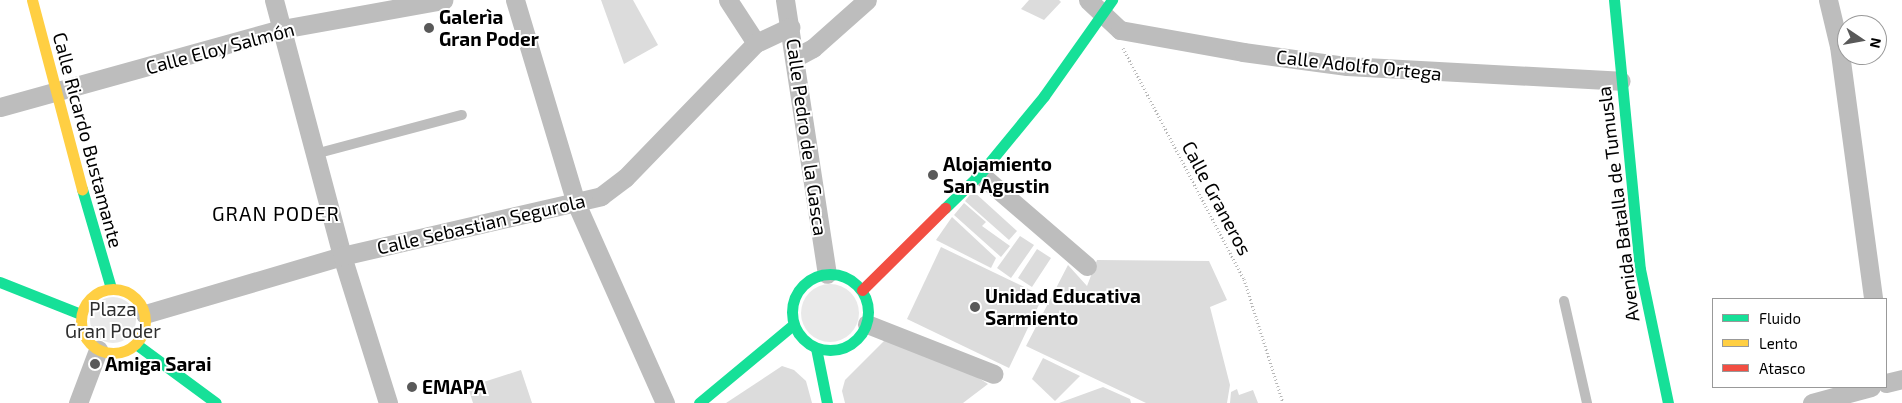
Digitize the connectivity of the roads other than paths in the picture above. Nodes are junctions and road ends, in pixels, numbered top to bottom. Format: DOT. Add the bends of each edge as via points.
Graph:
graph roads {
  1 [pos="32,0"];
  2 [pos="274,0"];
  3 [pos="443,0"];
  4 [pos="515,0"];
  5 [pos="728,0"];
  6 [pos="786,0"];
  7 [pos="867,0"];
  8 [pos="1088,0"];
  9 [pos="1614,0"];
  10 [pos="1828,0"];
  11 [pos="402,5"];
  12 [pos="1108,7"];
  13 [pos="790,28"];
  14 [pos="282,29"];
  15 [pos="756,43"];
  16 [pos="796,57"];
  17 [pos="1621,81"];
  18 [pos="54,92"];
  19 [pos="0,107"];
  20 [pos="462,115"];
  21 [pos="315,154"];
  22 [pos="980,174"];
  23 [pos="576,203"];
  24 [pos="342,256"];
  25 [pos="1088,266"];
  26 [pos="827,274"];
  27 [pos="0,282"];
  28 [pos="111,288"];
  29 [pos="862,290"];
  30 [pos="1873,298"];
  31 [pos="1564,301"];
  32 [pos="81,314"];
  33 [pos="145,314"];
  34 [pos="866,324"];
  35 [pos="793,325"];
  36 [pos="136,344"];
  37 [pos="816,348"];
  38 [pos="98,350"];
  39 [pos="994,374"];
  40 [pos="1902,379"];
  41 [pos="1887,383"];
  42 [pos="1867,388"];
  43 [pos="78,403"];
  44 [pos="216,403"];
  45 [pos="388,403"];
  46 [pos="665,403"];
  47 [pos="699,403"];
  48 [pos="827,403"];
  49 [pos="1587,403"];
  50 [pos="1668,403"];
  51 [pos="1812,403"];
  1 -- 18 [label="street, Calle Ricardo Bustamante"];
  2 -- 14 [label="street"];
  3 -- 11 [label="street, Calle Eloy Salmón"];
  4 -- 23 [label="street"];
  5 -- 15 [label="street"];
  6 -- 13 [label="street, Calle Pedro de la Gasca"];
  7 -- 16 [label="street" via="813,48"];
  8 -- 12 [label="street"];
  9 -- 17 [label="street, Avenida Batalla de Tumusla"];
  10 -- 30 [label="street" via="1839,46"];
  11 -- 14 [label="street, Calle Eloy Salmón"];
  12 -- 17 [label="street, Calle Adolfo Ortega" via="1120,30 1243,52 1347,66"];
  12 -- 22 [label="street" via="1044,96"];
  13 -- 15 [label="street, Calle Sebastian Segurola"];
  13 -- 16 [label="street, Calle Pedro de la Gasca"];
  14 -- 18 [label="street, Calle Eloy Salmón"];
  14 -- 21 [label="street"];
  15 -- 23 [label="street, Calle Sebastian Segurola" via="625,178 601,196"];
  16 -- 26 [label="street, Calle Pedro de la Gasca"];
  17 -- 50 [label="street, Avenida Batalla de Tumusla" via="1640,269"];
  18 -- 19 [label="street, Calle Eloy Salmón"];
  18 -- 28 [label="street, Calle Ricardo Bustamante"];
  20 -- 21 [label="lane"];
  21 -- 24 [label="street"];
  22 -- 25 [label="street"];
  22 -- 29 [label="street"];
  23 -- 24 [label="street, Calle Sebastian Segurola"];
  23 -- 46 [label="street"];
  24 -- 33 [label="street, Calle Sebastian Segurola"];
  24 -- 45 [label="street"];
  26 -- 29 [label="street" via="852,280"];
  26 -- 35 [label="street" via="808,280 800,287 792,306"];
  27 -- 32 [label="street"];
  28 -- 32 [label="street" via="92,296"];
  28 -- 33 [label="street" via="136,298"];
  29 -- 34 [label="street" via="868,312"];
  31 -- 49 [label="lane"];
  32 -- 38 [label="street" via="83,335"];
  33 -- 36 [label="street" via="145,325"];
  34 -- 37 [label="street" via="859,337 847,347 831,351"];
  34 -- 39 [label="street"];
  35 -- 37 [label="street" via="806,343"];
  35 -- 47 [label="street"];
  36 -- 38 [label="street" via="118,353"];
  36 -- 44 [label="street"];
  37 -- 48 [label="street"];
  38 -- 43 [label="street"];
  40 -- 41 [label="street"];
  42 -- 51 [label="street"];
}
